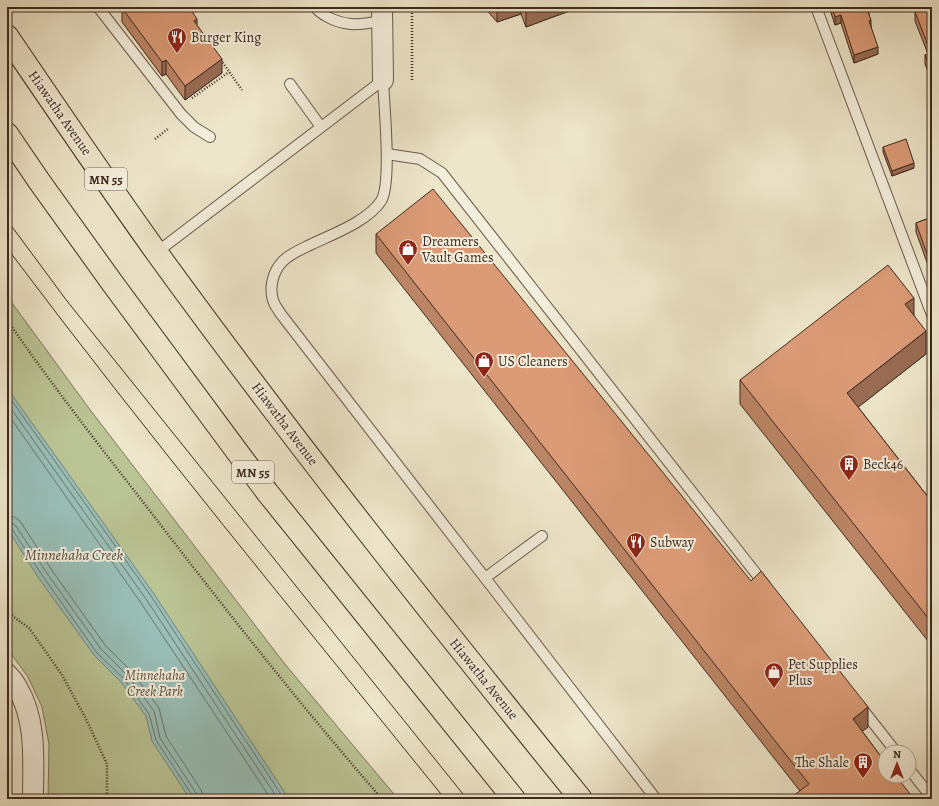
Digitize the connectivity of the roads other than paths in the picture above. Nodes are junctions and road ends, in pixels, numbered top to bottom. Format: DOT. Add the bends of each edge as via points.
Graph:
graph roads {
  1 [pos="98,7"];
  2 [pos="315,7"];
  3 [pos="816,7"];
  4 [pos="382,14"];
  5 [pos="7,36"];
  6 [pos="383,80"];
  7 [pos="290,84"];
  8 [pos="321,127"];
  9 [pos="7,134"];
  10 [pos="210,137"];
  11 [pos="386,154"];
  12 [pos="157,252"];
  13 [pos="932,314"];
  14 [pos="542,536"];
  15 [pos="485,578"];
  16 [pos="773,595"];
  17 [pos="7,674"];
  18 [pos="852,695"];
  19 [pos="890,744"];
  20 [pos="917,779"];
  21 [pos="932,798"];
  22 [pos="33,799"];
  23 [pos="514,799"];
  24 [pos="581,799"];
  25 [pos="656,799"];
  1 -- 10 [label="lane" via="181,114 194,127"];
  2 -- 4 [label="lane" via="333,19 352,24"];
  3 -- 13 [label="lane"];
  4 -- 6 [label="street"];
  5 -- 12 [label="highway, Hiawatha Avenue / MN 55"];
  6 -- 8 [label="lane"];
  6 -- 11 [label="lane"];
  7 -- 8 [label="lane"];
  8 -- 12 [label="lane"];
  9 -- 23 [label="highway, MN 55" via="113,284 267,492"];
  11 -- 15 [label="lane" via="387,175 382,200 368,215 283,261 274,273 273,301 280,314"];
  11 -- 16 [label="lane" via="420,159 442,173"];
  12 -- 24 [label="highway, Hiawatha Avenue / MN 55" via="302,448"];
  14 -- 15 [label="lane"];
  15 -- 25 [label="lane"];
  17 -- 22 [label="street" via="18,689 29,714 33,744"];
  18 -- 19 [label="lane"];
  20 -- 21 [label="lane"];
}
